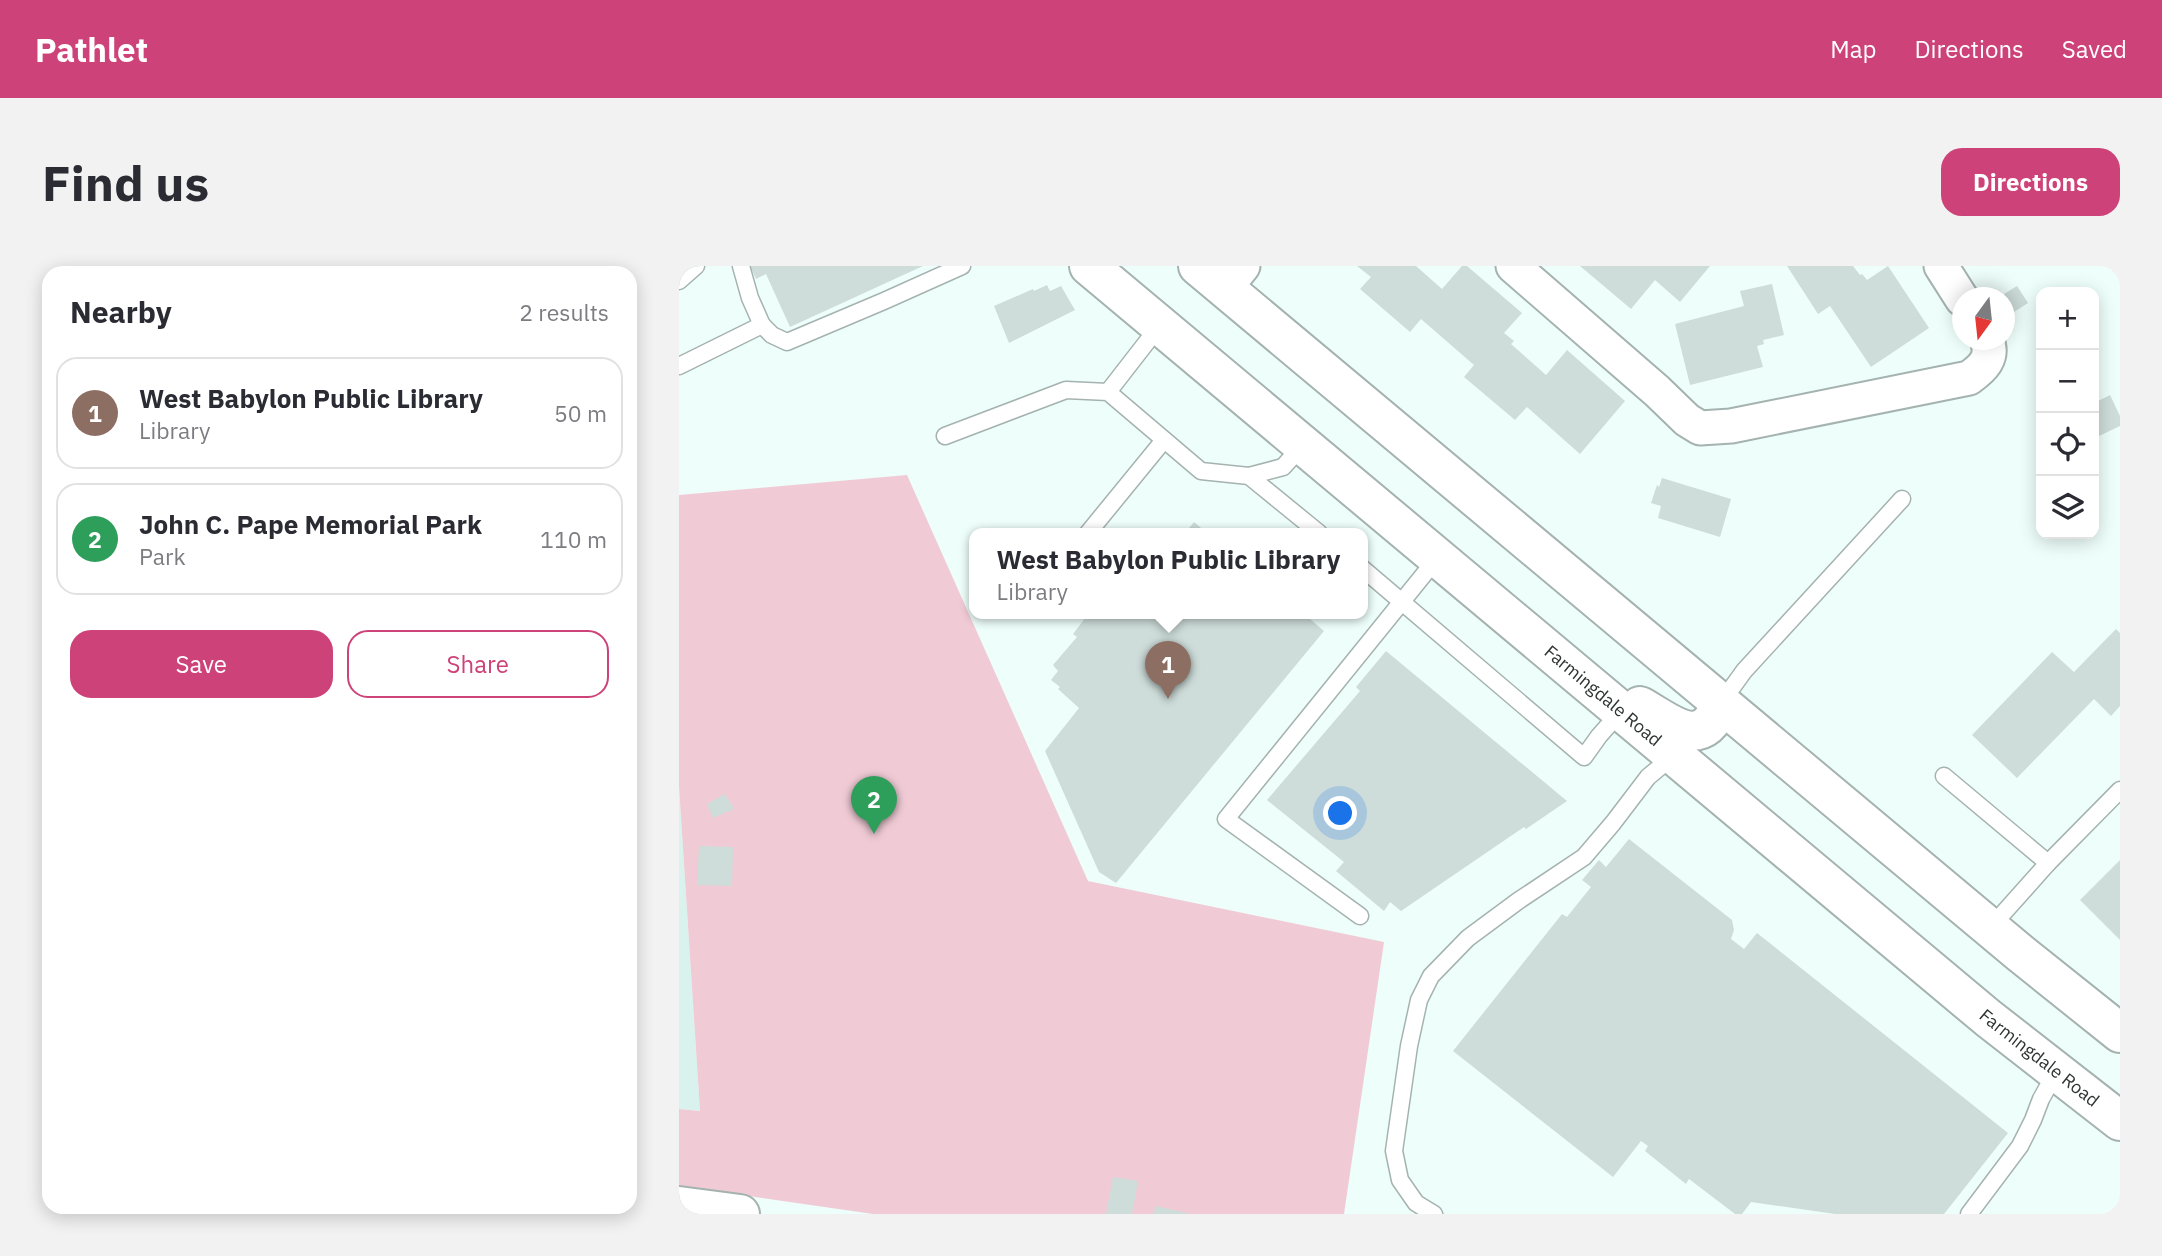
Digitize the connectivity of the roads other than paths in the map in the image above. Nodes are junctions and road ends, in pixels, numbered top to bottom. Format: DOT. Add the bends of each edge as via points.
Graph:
graph roads {
  1 [pos="696,266"];
  2 [pos="741,266"];
  3 [pos="962,266"];
  4 [pos="1089,266"];
  5 [pos="1513,266"];
  6 [pos="1941,266"];
  7 [pos="1222,273"];
  8 [pos="679,281"];
  9 [pos="1954,287"];
  10 [pos="762,325"];
  11 [pos="1160,325"];
  12 [pos="1989,350"];
  13 [pos="679,366"];
  14 [pos="1108,392"];
  15 [pos="945,436"];
  16 [pos="1164,440"];
  17 [pos="1303,445"];
  18 [pos="1249,476"];
  19 [pos="1902,499"];
  20 [pos="1092,528"];
  21 [pos="1313,528"];
  22 [pos="1438,557"];
  23 [pos="1368,573"];
  24 [pos="1403,601"];
  25 [pos="1567,666"];
  26 [pos="1721,704"];
  27 [pos="1622,710"];
  28 [pos="1674,755"];
  29 [pos="1944,776"];
  30 [pos="2120,790"];
  31 [pos="1835,799"];
  32 [pos="2048,863"];
  33 [pos="1360,916"];
  34 [pos="1990,928"];
  35 [pos="2120,1033"];
  36 [pos="2056,1072"];
  37 [pos="2120,1121"];
  38 [pos="679,1206"];
  39 [pos="740,1214"];
  40 [pos="1434,1214"];
  41 [pos="1969,1214"];
  1 -- 8 [label="lane"];
  2 -- 10 [label="lane"];
  3 -- 10 [label="lane" via="787,342"];
  4 -- 11 [label="main road, Farmingdale Road"];
  5 -- 12 [label="street" via="1700,428 1731,426 1969,378 1988,360"];
  6 -- 9 [label="street"];
  7 -- 26 [label="main road"];
  10 -- 13 [label="lane"];
  11 -- 14 [label="lane"];
  11 -- 17 [label="main road, Farmingdale Road"];
  14 -- 15 [label="lane" via="1066,390"];
  14 -- 16 [label="lane"];
  16 -- 18 [label="lane" via="1201,471"];
  16 -- 20 [label="lane"];
  17 -- 18 [label="lane" via="1283,467"];
  17 -- 22 [label="main road, Farmingdale Road"];
  18 -- 21 [label="lane"];
  19 -- 26 [label="lane" via="1744,671"];
  22 -- 24 [label="lane"];
  22 -- 25 [label="main road, Farmingdale Road"];
  23 -- 24 [label="lane"];
  24 -- 27 [label="lane" via="1584,757"];
  24 -- 33 [label="lane" via="1226,819"];
  25 -- 26 [label="main road" via="1681,729 1701,730 1710,725"];
  25 -- 27 [label="main road, Farmingdale Road"];
  26 -- 31 [label="main road"];
  27 -- 28 [label="main road, Farmingdale Road"];
  28 -- 31 [label="main road" via="1736,748"];
  28 -- 36 [label="main road, Farmingdale Road"];
  28 -- 40 [label="lane" via="1648,777 1584,857 1468,938 1431,976 1414,1023 1394,1151 1400,1180 1416,1203"];
  29 -- 32 [label="lane"];
  30 -- 32 [label="lane"];
  31 -- 34 [label="main road"];
  32 -- 34 [label="lane"];
  34 -- 35 [label="main road"];
  36 -- 37 [label="main road, Farmingdale Road"];
  36 -- 41 [label="lane" via="2020,1146"];
  38 -- 39 [label="main road"];
}
